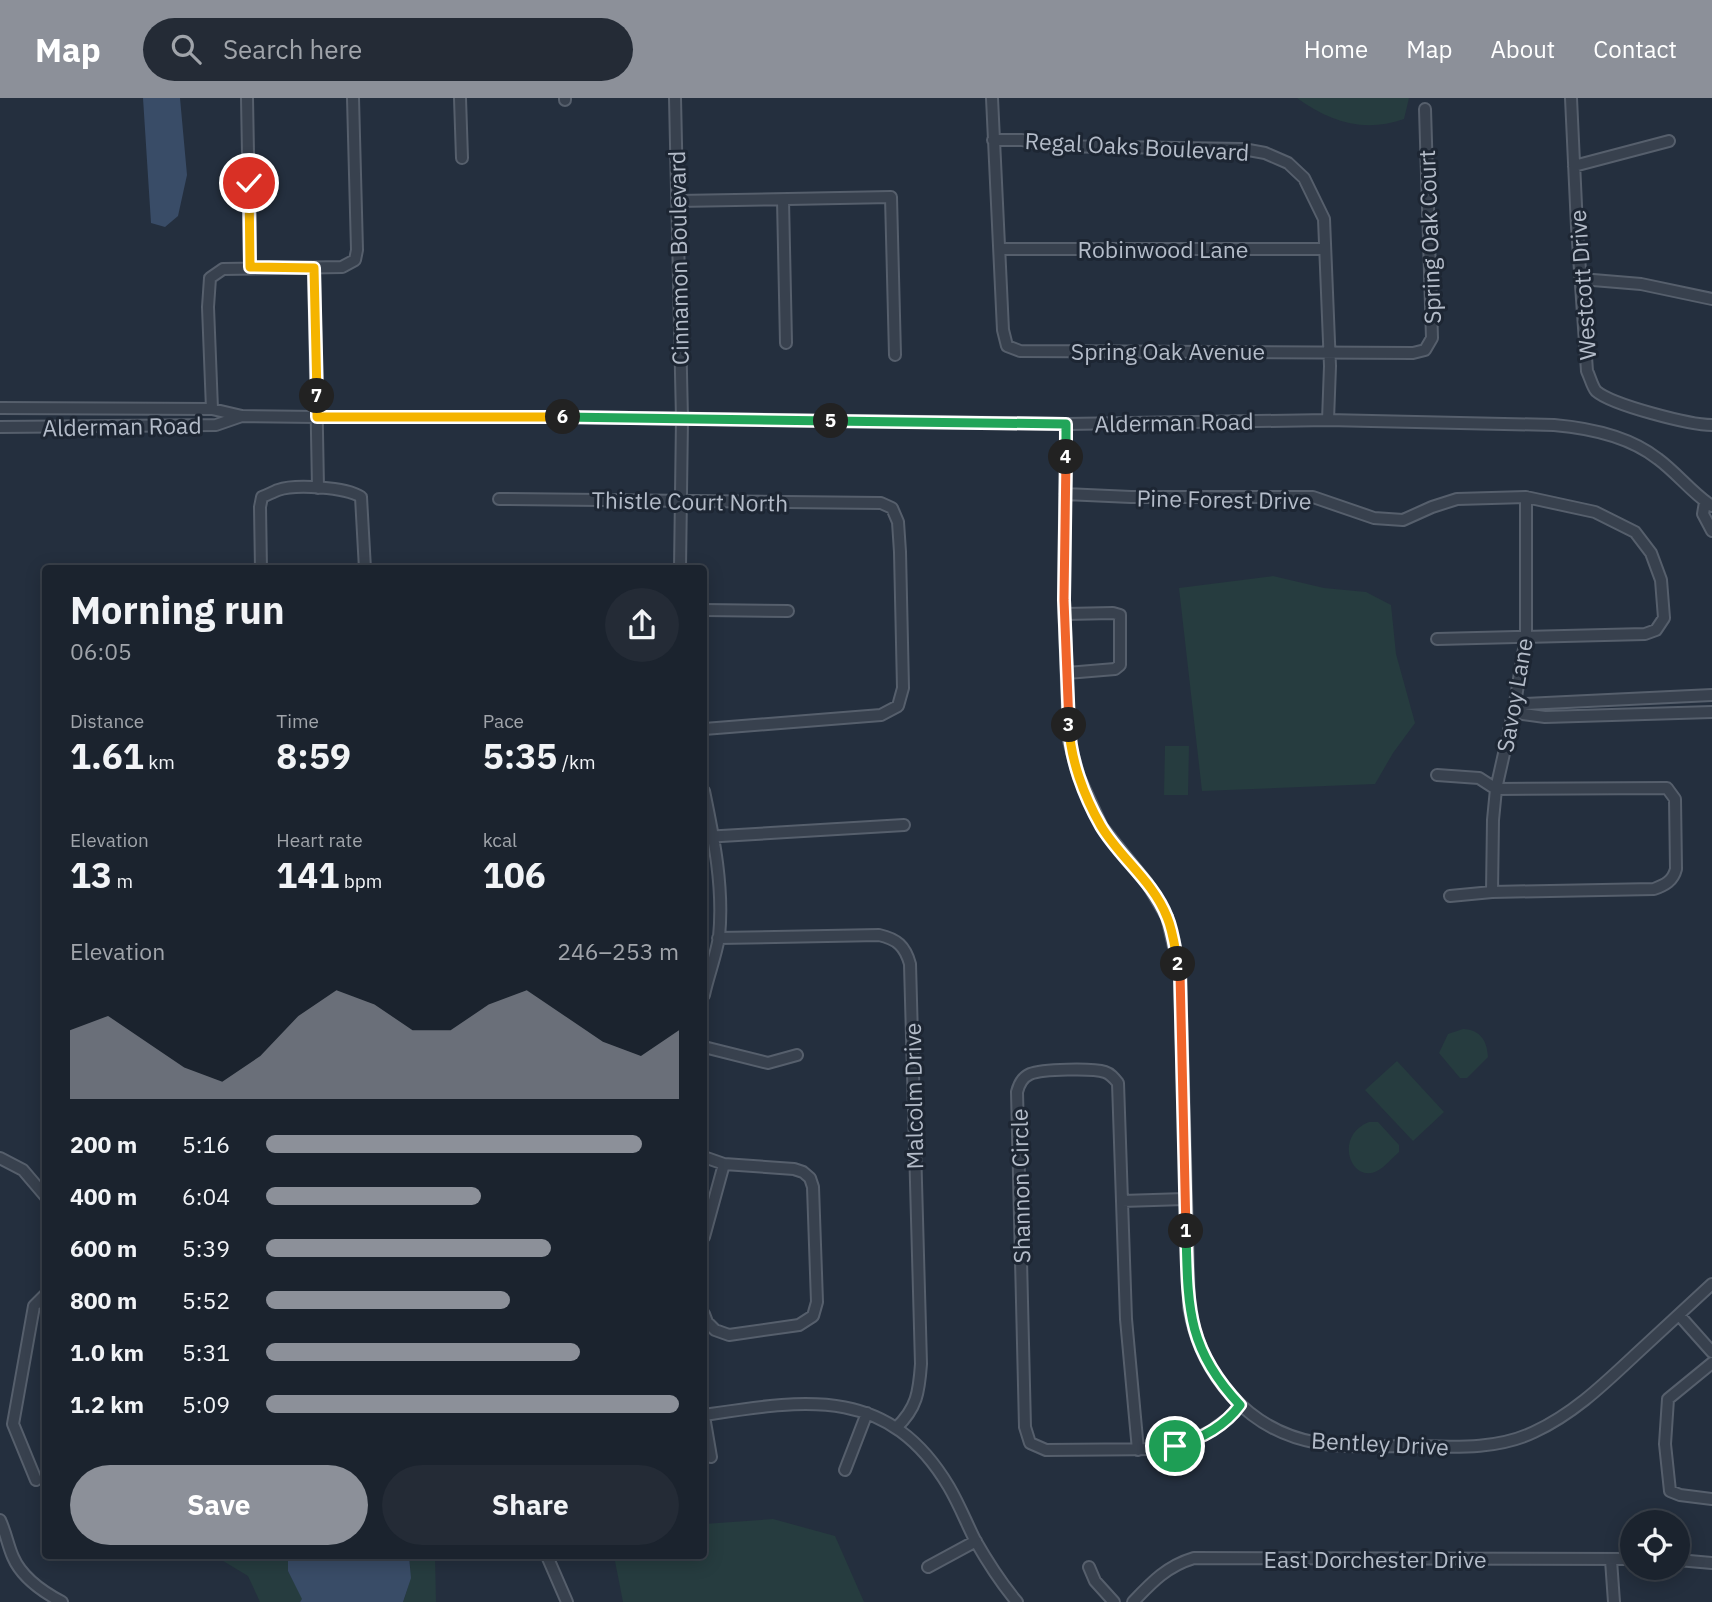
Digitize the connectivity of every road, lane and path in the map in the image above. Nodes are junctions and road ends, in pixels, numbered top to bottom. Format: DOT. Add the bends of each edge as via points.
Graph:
graph roads {
  1 [pos="247,98"];
  2 [pos="353,98"];
  3 [pos="460,98"];
  4 [pos="675,98"];
  5 [pos="992,98"];
  6 [pos="1572,98"];
  7 [pos="1425,109"];
  8 [pos="993,141"];
  9 [pos="1669,142"];
  10 [pos="461,158"];
  11 [pos="1574,166"];
  12 [pos="783,200"];
  13 [pos="678,201"];
  14 [pos="1325,248"];
  15 [pos="1000,249"];
  16 [pos="250,267"];
  17 [pos="314,268"];
  18 [pos="1581,279"];
  19 [pos="1712,299"];
  20 [pos="786,343"];
  21 [pos="1329,352"];
  22 [pos="895,355"];
  23 [pos="0,408"];
  24 [pos="212,409"];
  25 [pos="242,416"];
  26 [pos="317,417"];
  27 [pos="682,419"];
  28 [pos="1328,420"];
  29 [pos="1066,424"];
  30 [pos="1712,425"];
  31 [pos="0,427"];
  32 [pos="318,488"];
  33 [pos="1065,494"];
  34 [pos="1526,498"];
  35 [pos="499,499"];
  36 [pos="680,501"];
  37 [pos="1709,504"];
  38 [pos="1712,531"];
  39 [pos="261,565"];
  40 [pos="365,565"];
  41 [pos="680,565"];
  42 [pos="707,610"];
  43 [pos="788,611"];
  44 [pos="1065,614"];
  45 [pos="1526,637"];
  46 [pos="1437,639"];
  47 [pos="1067,673"];
  48 [pos="1712,695"];
  49 [pos="1514,709"];
  50 [pos="1712,712"];
  51 [pos="707,729"];
  52 [pos="1437,775"];
  53 [pos="1496,789"];
  54 [pos="904,825"];
  55 [pos="708,837"];
  56 [pos="1492,892"];
  57 [pos="1450,896"];
  58 [pos="719,938"];
  59 [pos="707,984"];
  60 [pos="707,1048"];
  61 [pos="797,1055"];
  62 [pos="0,1158"];
  63 [pos="707,1158"];
  64 [pos="724,1164"];
  65 [pos="42,1192"];
  66 [pos="1185,1199"];
  67 [pos="1122,1201"];
  68 [pos="707,1226"];
  69 [pos="1712,1284"];
  70 [pos="42,1298"];
  71 [pos="1679,1315"];
  72 [pos="707,1322"];
  73 [pos="1712,1352"];
  74 [pos="1712,1363"];
  75 [pos="1240,1405"];
  76 [pos="867,1413"];
  77 [pos="707,1415"];
  78 [pos="896,1428"];
  79 [pos="707,1436"];
  80 [pos="1138,1450"];
  81 [pos="710,1457"];
  82 [pos="845,1470"];
  83 [pos="36,1480"];
  84 [pos="1712,1499"];
  85 [pos="0,1520"];
  86 [pos="976,1541"];
  87 [pos="548,1559"];
  88 [pos="1611,1560"];
  89 [pos="1620,1560"];
  90 [pos="1690,1561"];
  91 [pos="1712,1563"];
  92 [pos="928,1567"];
  93 [pos="1089,1567"];
  94 [pos="62,1602"];
  95 [pos="567,1602"];
  96 [pos="1017,1602"];
  97 [pos="1114,1602"];
  98 [pos="1133,1602"];
  99 [pos="1614,1602"];
  1 -- 16 [label="street"];
  2 -- 17 [label="street" via="355,260 342,267"];
  3 -- 10 [label="street"];
  4 -- 13 [label="street, Cinnamon Boulevard"];
  5 -- 8 [label="street"];
  6 -- 11 [label="street, Westcott Drive"];
  7 -- 21 [label="street, Spring Oak Court" via="1432,338 1420,352"];
  8 -- 14 [label="street, Regal Oaks Boulevard" via="1265,153 1288,163 1304,178 1324,219"];
  8 -- 15 [label="street"];
  9 -- 11 [label="street"];
  11 -- 18 [label="street, Westcott Drive"];
  12 -- 13 [label="street"];
  12 -- 20 [label="street"];
  12 -- 22 [label="street" via="891,197"];
  13 -- 27 [label="street, Cinnamon Boulevard"];
  14 -- 15 [label="street, Robinwood Lane"];
  14 -- 21 [label="street, Regal Oaks Boulevard"];
  15 -- 21 [label="street, Spring Oak Avenue" via="1003,330 1007,346 1020,351"];
  16 -- 17 [label="street"];
  16 -- 24 [label="street" via="223,269 210,278"];
  17 -- 26 [label="street"];
  18 -- 19 [label="street" via="1642,284"];
  18 -- 30 [label="street, Westcott Drive" via="1587,371 1595,390 1679,420"];
  21 -- 28 [label="street, Regal Oaks Boulevard"];
  23 -- 24 [label="street, Alderman Road"];
  24 -- 25 [label="street, Alderman Road"];
  25 -- 26 [label="street, Alderman Road"];
  25 -- 31 [label="street, Alderman Road" via="216,425"];
  26 -- 27 [label="street, Alderman Road"];
  26 -- 32 [label="street"];
  27 -- 29 [label="street, Alderman Road"];
  27 -- 36 [label="street, Cinnamon Boulevard"];
  28 -- 29 [label="street, Alderman Road"];
  28 -- 37 [label="street, Alderman Road" via="1587,428 1656,456"];
  29 -- 33 [label="street, Bentley Drive"];
  32 -- 39 [label="street" via="280,489 262,497"];
  32 -- 40 [label="street" via="345,490 361,497"];
  33 -- 34 [label="street, Pine Forest Drive" via="1313,497 1374,518 1403,520 1457,499"];
  33 -- 44 [label="street, Bentley Drive"];
  34 -- 45 [label="street, Savoy Lane"];
  34 -- 45 [label="street, Pine Forest Drive" via="1595,512 1635,532 1651,552 1661,580 1664,618 1656,630 1645,634"];
  35 -- 36 [label="street, Thistle Court North"];
  36 -- 41 [label="street, Cinnamon Boulevard"];
  36 -- 51 [label="street, Thistle Court North" via="881,503 892,508 898,522 903,688 898,706 881,715"];
  37 -- 38 [label="street, Alderman Road" via="1703,514"];
  42 -- 43 [label="street"];
  44 -- 47 [label="street, Bentley Drive"];
  44 -- 47 [label="street" via="1120,615 1120,664"];
  45 -- 46 [label="street"];
  45 -- 49 [label="street, Savoy Lane"];
  47 -- 66 [label="street, Bentley Drive" via="1069,741 1079,776 1102,827 1167,916 1180,970"];
  48 -- 49 [label="street" via="1525,704"];
  49 -- 50 [label="street" via="1545,716"];
  49 -- 53 [label="street, Savoy Lane"];
  52 -- 53 [label="street" via="1479,778"];
  53 -- 56 [label="street, Savoy Lane"];
  53 -- 56 [label="street" via="1667,788 1675,799 1676,863 1674,877 1654,889"];
  54 -- 55 [label="street"];
  55 -- 58 [label="street" via="720,888"];
  56 -- 57 [label="street"];
  58 -- 59 [label="street"];
  58 -- 78 [label="street, Malcolm Drive" via="879,935 893,938 906,949 921,1364 919,1392 909,1415"];
  60 -- 61 [label="street" via="768,1063"];
  62 -- 65 [label="street" via="23,1170"];
  63 -- 64 [label="street"];
  64 -- 68 [label="street"];
  64 -- 72 [label="street" via="794,1169 810,1178 817,1302 813,1316 799,1325 729,1335"];
  66 -- 67 [label="street"];
  66 -- 75 [label="street, Bentley Drive" via="1188,1294 1194,1329 1213,1374"];
  67 -- 80 [label="street, Shannon Circle" via="1126,1319"];
  67 -- 80 [label="street, Shannon Circle" via="1116,1080 1095,1071 1028,1075 1017,1092 1028,1439 1046,1450"];
  69 -- 71 [label="street, Bentley Drive"];
  70 -- 83 [label="street" via="34,1306 13,1424"];
  71 -- 73 [label="street"];
  71 -- 75 [label="street, Bentley Drive" via="1592,1396 1559,1420 1496,1443 1472,1447 1321,1443 1279,1431"];
  74 -- 84 [label="street" via="1668,1399 1665,1444 1670,1491"];
  75 -- 80 [label="street, Shannon Circle" via="1220,1426 1193,1440"];
  76 -- 77 [label="street" via="802,1403"];
  76 -- 78 [label="street"];
  76 -- 82 [label="street"];
  78 -- 86 [label="street" via="939,1471"];
  79 -- 81 [label="street"];
  85 -- 94 [label="street" via="21,1570"];
  86 -- 92 [label="street"];
  86 -- 96 [label="street"];
  87 -- 95 [label="street"];
  88 -- 89 [label="street, East Dorchester Drive"];
  88 -- 98 [label="street, East Dorchester Drive" via="1194,1558 1161,1573"];
  88 -- 99 [label="street"];
  90 -- 91 [label="street"];
  93 -- 97 [label="street"];
}
